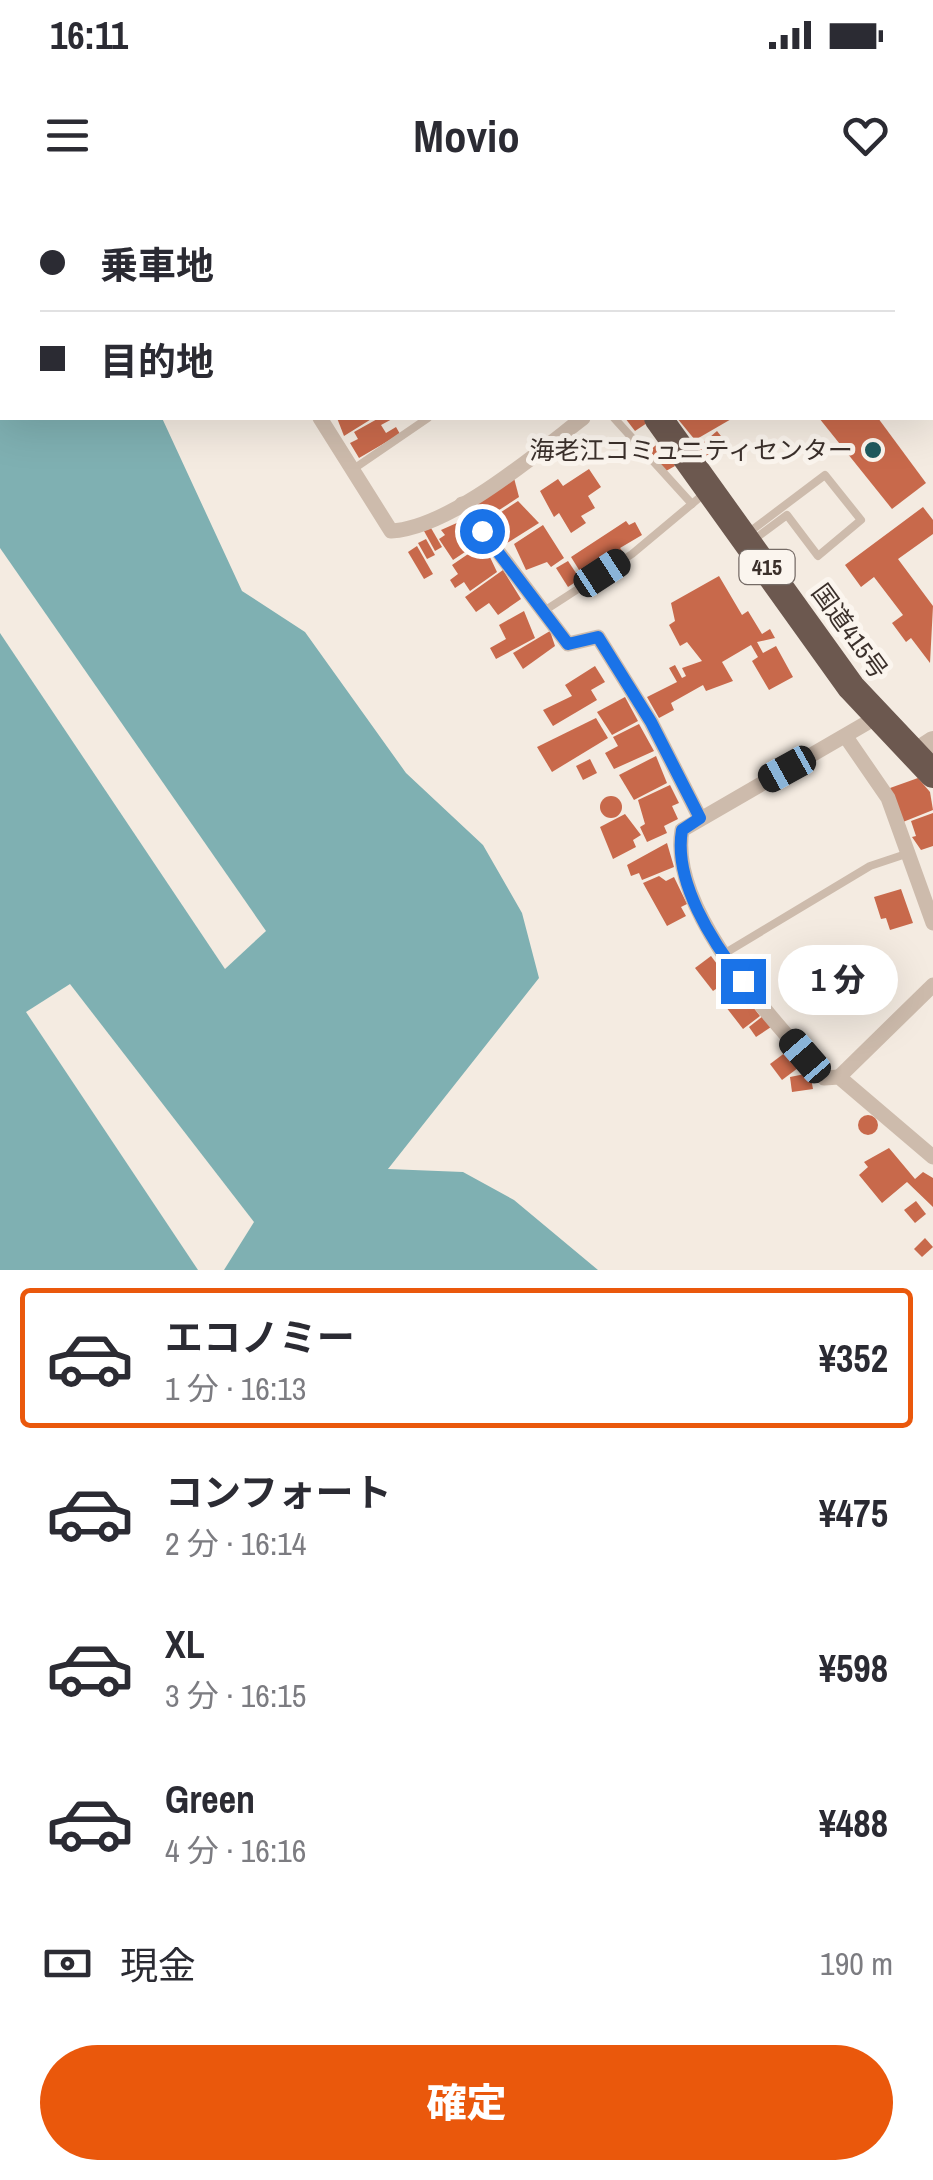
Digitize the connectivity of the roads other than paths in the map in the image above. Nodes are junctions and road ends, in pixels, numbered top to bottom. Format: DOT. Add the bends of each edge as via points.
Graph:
graph roads {
  1 [pos="321,420"];
  2 [pos="425,420"];
  3 [pos="580,420"];
  4 [pos="616,420"];
  5 [pos="659,420"];
  6 [pos="352,470"];
  7 [pos="701,497"];
  8 [pos="462,504"];
  9 [pos="747,539"];
  10 [pos="544,611"];
  11 [pos="877,716"];
  12 [pos="846,736"];
  13 [pos="923,748"];
  14 [pos="933,774"];
  15 [pos="700,818"];
  16 [pos="909,853"];
  17 [pos="933,923"];
  18 [pos="722,955"];
  19 [pos="933,985"];
  20 [pos="839,1077"];
  21 [pos="933,1157"];
  1 -- 6 [label="street"];
  2 -- 6 [label="lane"];
  3 -- 8 [label="street"];
  4 -- 7 [label="lane"];
  5 -- 7 [label="highway, 国道415号 / 415"];
  6 -- 8 [label="street" via="390,531 407,530"];
  7 -- 9 [label="highway, 国道415号 / 415"];
  7 -- 10 [label="lane" via="632,554"];
  8 -- 10 [label="street"];
  9 -- 9 [label="lane" via="825,474 861,520 818,556 787,515"];
  9 -- 11 [label="highway, 国道415号 / 415"];
  10 -- 15 [label="street" via="568,644 598,637"];
  11 -- 12 [label="street"];
  11 -- 13 [label="highway, 国道415号 / 415"];
  12 -- 15 [label="street"];
  12 -- 16 [label="street" via="888,798"];
  13 -- 14 [label="highway, 国道415号 / 415"];
  15 -- 18 [label="street" via="682,830 678,850"];
  16 -- 17 [label="street"];
  16 -- 18 [label="lane" via="870,866"];
  18 -- 20 [label="street" via="824,1078"];
  19 -- 20 [label="street"];
  20 -- 21 [label="street"];
}
